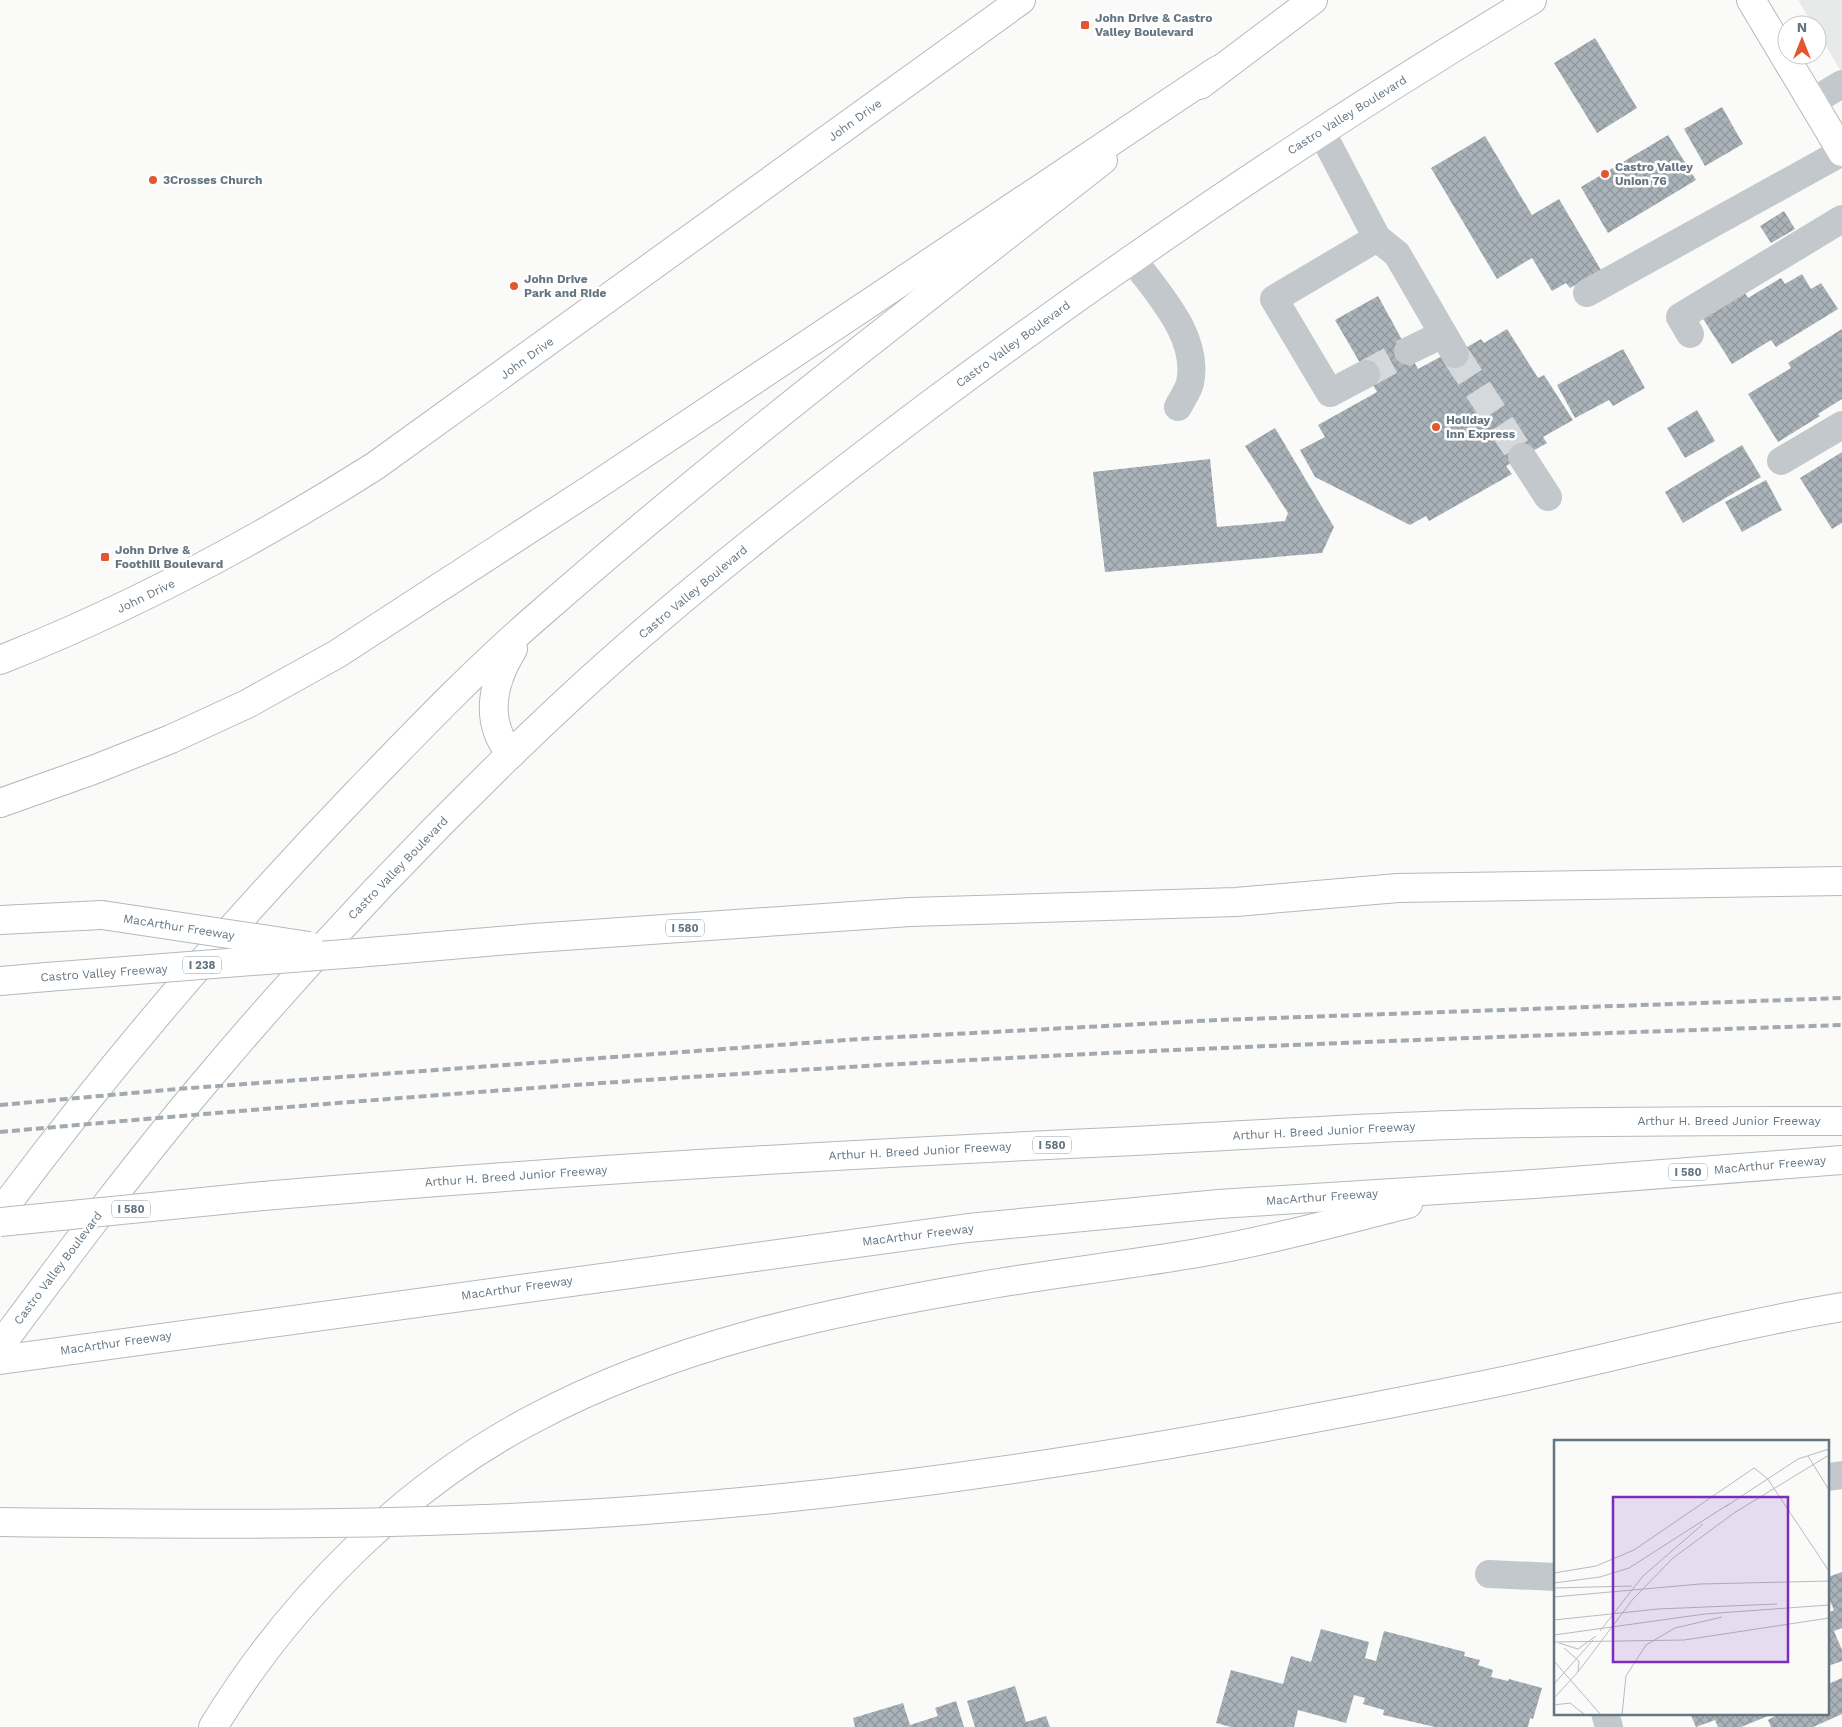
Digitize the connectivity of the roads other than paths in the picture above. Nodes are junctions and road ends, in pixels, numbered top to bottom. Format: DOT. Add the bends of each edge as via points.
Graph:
graph roads {
  1 [pos="1021,0"];
  2 [pos="1313,0"];
  3 [pos="1532,0"];
  4 [pos="1750,0"];
  5 [pos="1218,70"];
  6 [pos="1842,84"];
  7 [pos="1812,102"];
  8 [pos="1321,131"];
  9 [pos="1842,152"];
  10 [pos="1842,219"];
  11 [pos="1377,238"];
  12 [pos="1132,258"];
  13 [pos="1587,294"];
  14 [pos="1690,334"];
  15 [pos="1408,351"];
  16 [pos="1366,374"];
  17 [pos="1178,407"];
  18 [pos="1842,425"];
  19 [pos="1522,457"];
  20 [pos="1781,461"];
  21 [pos="1548,497"];
  22 [pos="538,616"];
  23 [pos="0,660"];
  24 [pos="511,754"];
  25 [pos="0,803"];
  26 [pos="1842,881"];
  27 [pos="0,920"];
  28 [pos="357,953"];
  29 [pos="0,982"];
  30 [pos="1842,1121"];
  31 [pos="1842,1160"];
  32 [pos="1470,1188"];
  33 [pos="0,1213"];
  34 [pos="0,1222"];
  35 [pos="1842,1307"];
  36 [pos="0,1346"];
  37 [pos="0,1360"];
  38 [pos="0,1522"];
  39 [pos="1489,1574"];
  40 [pos="1554,1577"];
  41 [pos="1604,1714"];
  42 [pos="1624,1714"];
  43 [pos="213,1727"];
  44 [pos="1609,1727"];
  45 [pos="1623,1727"];
  1 -- 23 [label="main road, John Drive" via="374,466 208,565 74,630"];
  2 -- 5 [label="main road"];
  3 -- 8 [label="main road, Castro Valley Boulevard"];
  4 -- 7 [label="main road"];
  5 -- 22 [label="main road" via="753,433"];
  5 -- 25 [label="main road" via="605,480 337,654 247,704 171,739"];
  6 -- 7 [label="street"];
  7 -- 9 [label="main road"];
  8 -- 11 [label="street"];
  8 -- 12 [label="main road, Castro Valley Boulevard"];
  9 -- 13 [label="street"];
  10 -- 14 [label="street" via="1680,316"];
  11 -- 15 [label="street" via="1397,254 1449,344"];
  11 -- 16 [label="street" via="1274,299 1330,393"];
  12 -- 17 [label="street" via="1183,331 1192,358 1190,384"];
  12 -- 24 [label="main road, Castro Valley Boulevard" via="975,372 797,508 633,642"];
  18 -- 20 [label="street"];
  19 -- 21 [label="street"];
  22 -- 24 [label="main road" via="503,666 493,701 497,732"];
  22 -- 33 [label="main road" via="384,765 214,947 126,1051"];
  24 -- 36 [label="main road, Castro Valley Boulevard" via="386,880 231,1052 88,1228"];
  26 -- 28 [label="main road, I 580" via="1398,888 1236,902 910,912"];
  27 -- 28 [label="main road, MacArthur Freeway / I 580, bridge" via="102,915"];
  28 -- 29 [label="main road, Castro Valley Freeway / I 238, bridge"];
  30 -- 34 [label="main road, Arthur H. Breed Junior Freeway / I 580, bridge" via="1490,1124 755,1160 480,1178"];
  31 -- 32 [label="main road, MacArthur Freeway / I 580"];
  32 -- 37 [label="main road, MacArthur Freeway / I 580" via="1190,1206 968,1228"];
  32 -- 43 [label="main road" via="1206,1252 980,1286 811,1319 699,1350 608,1383 496,1440 440,1479 380,1528 298,1610 250,1671"];
  35 -- 38 [label="main road, bridge" via="1742,1325 1515,1378 1185,1443 875,1489 757,1502 557,1517 333,1524"];
  39 -- 40 [label="street"];
  41 -- 44 [label="street"];
  42 -- 45 [label="street"];
}
